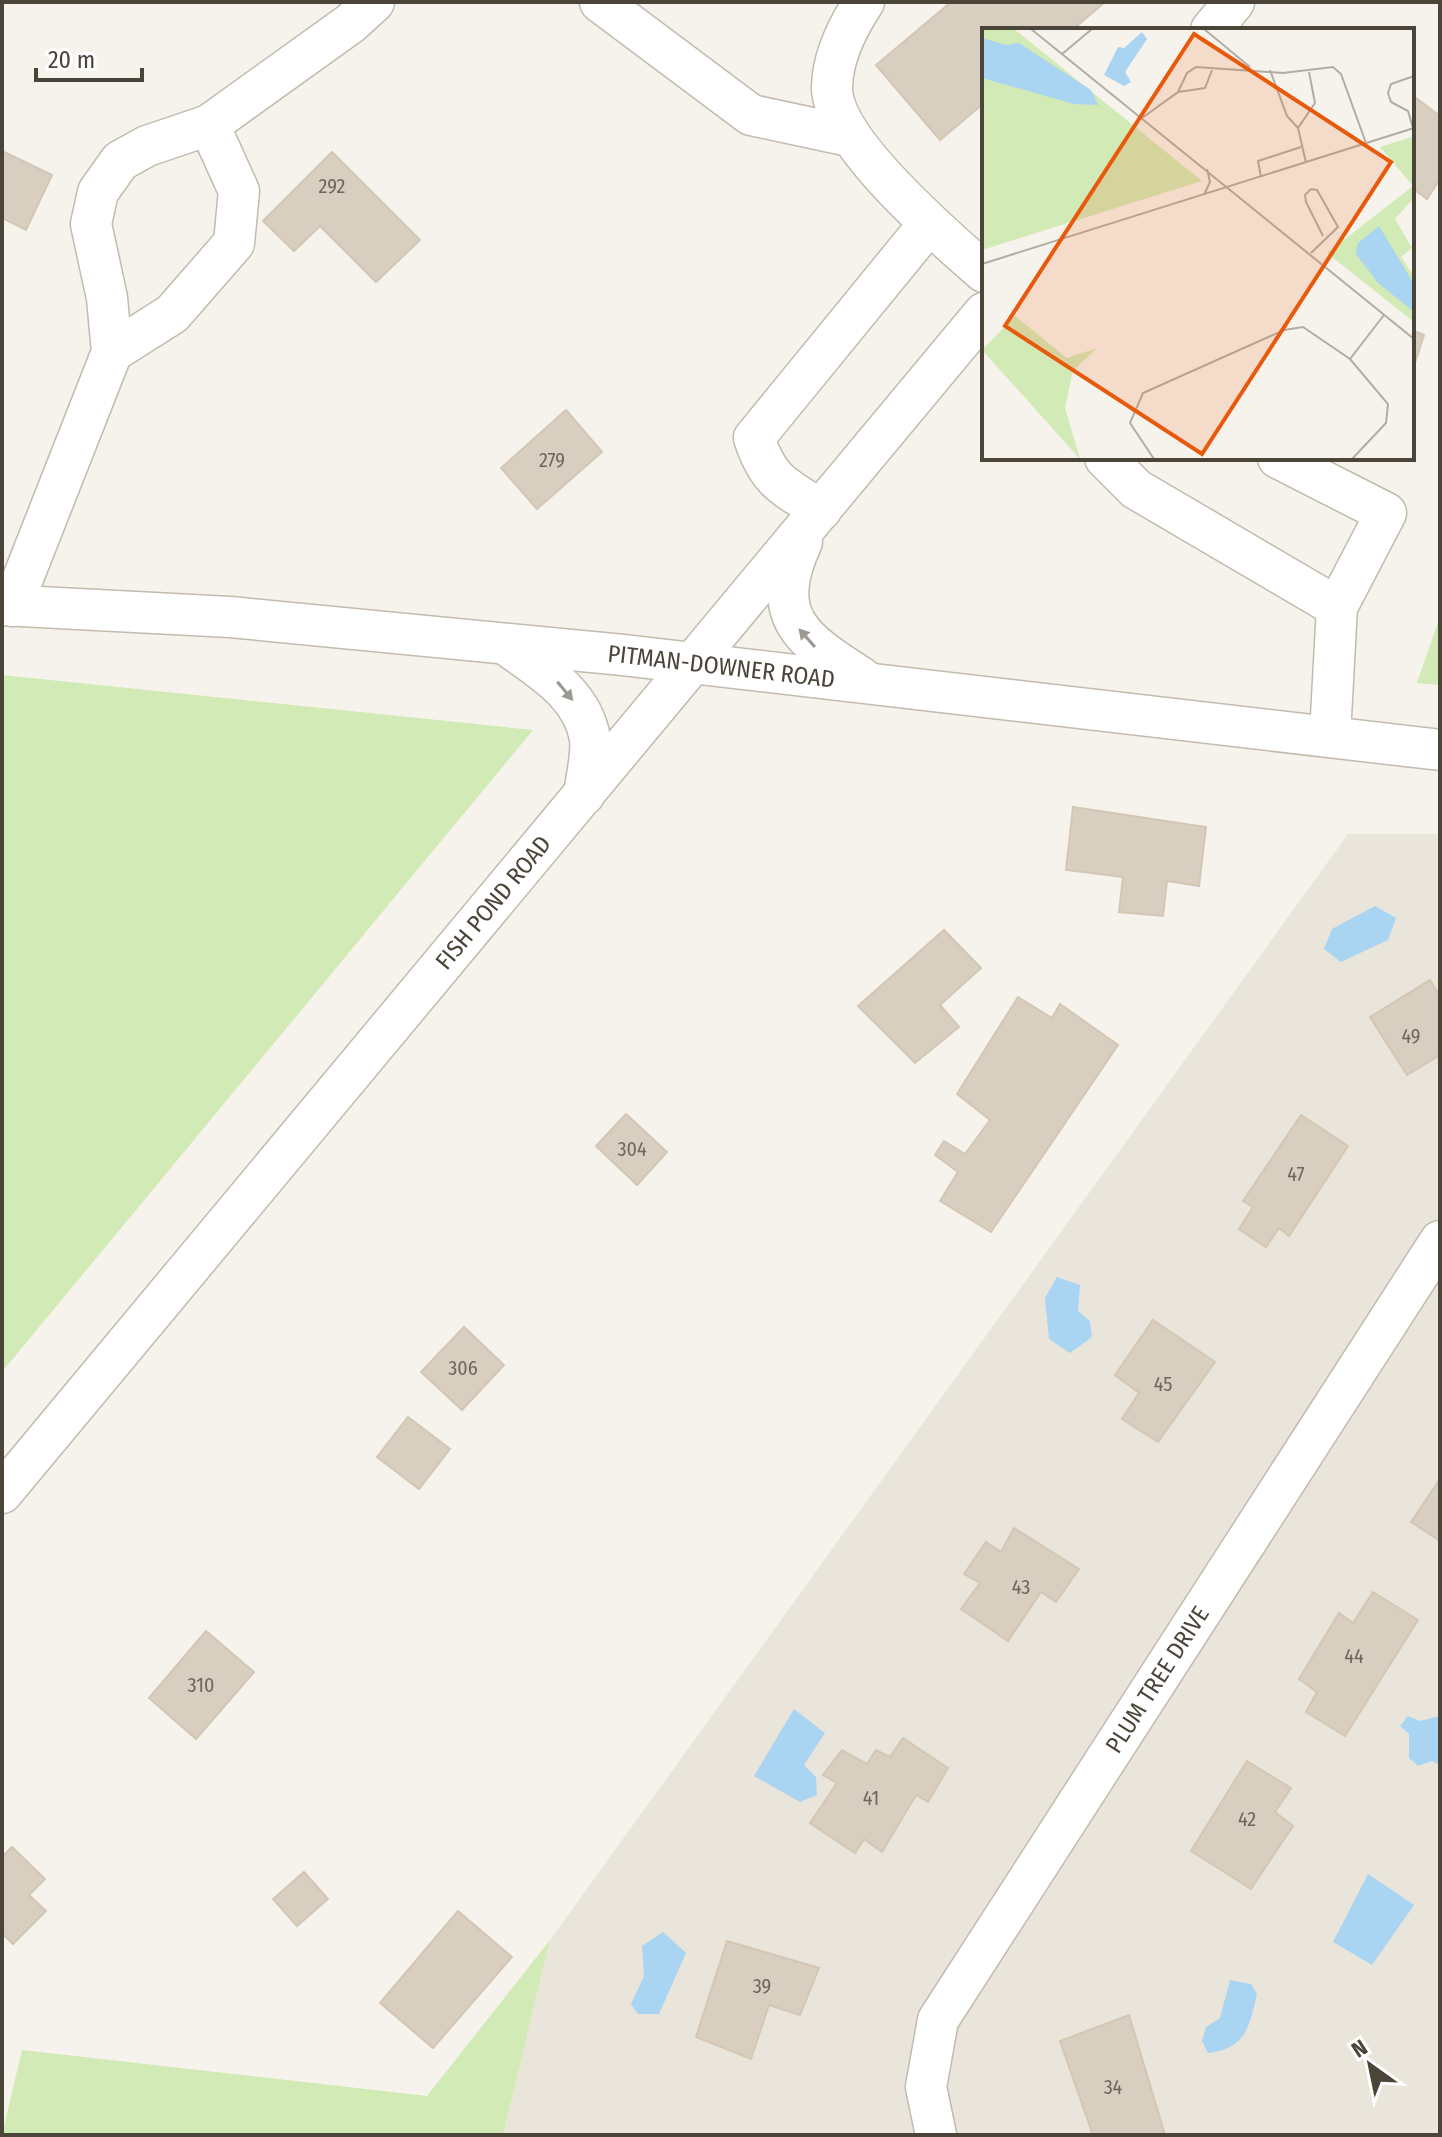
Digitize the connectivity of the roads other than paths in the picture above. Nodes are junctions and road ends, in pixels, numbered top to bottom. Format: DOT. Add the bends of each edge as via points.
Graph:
graph roads {
  1 [pos="374,2"];
  2 [pos="600,2"];
  3 [pos="864,2"];
  4 [pos="1234,2"];
  5 [pos="1213,28"];
  6 [pos="209,125"];
  7 [pos="849,136"];
  8 [pos="928,225"];
  9 [pos="982,270"];
  10 [pos="982,315"];
  11 [pos="112,352"];
  12 [pos="1107,460"];
  13 [pos="1282,460"];
  14 [pos="817,515"];
  15 [pos="7,606"];
  16 [pos="1337,607"];
  17 [pos="504,644"];
  18 [pos="696,663"];
  19 [pos="870,683"];
  20 [pos="1330,735"];
  21 [pos="1440,750"];
  22 [pos="584,795"];
  23 [pos="1440,1241"];
  24 [pos="2,1493"];
  25 [pos="936,2135"];
  1 -- 6 [label="street"];
  2 -- 7 [label="street" via="751,115"];
  3 -- 7 [label="street" via="845,29 831,88"];
  4 -- 5 [label="street"];
  6 -- 11 [label="street" via="239,191 234,243 172,314"];
  6 -- 11 [label="street" via="120,161 98,192 91,224"];
  7 -- 8 [label="street"];
  8 -- 9 [label="street"];
  8 -- 14 [label="street" via="754,438 773,479"];
  10 -- 14 [label="street, FISH POND ROAD"];
  11 -- 15 [label="street"];
  12 -- 16 [label="street" via="1136,489"];
  13 -- 16 [label="street" via="1386,513"];
  14 -- 18 [label="street, FISH POND ROAD"];
  19 -- 14 [label="street, one-way" via="807,641 794,621 787,596 795,557"];
  15 -- 17 [label="street, PITMAN-DOWNER ROAD" via="230,617"];
  16 -- 20 [label="street"];
  17 -- 18 [label="street, PITMAN-DOWNER ROAD"];
  17 -- 22 [label="street, one-way" via="562,685 578,708 590,739"];
  18 -- 19 [label="street, PITMAN-DOWNER ROAD"];
  18 -- 22 [label="street, FISH POND ROAD"];
  19 -- 20 [label="street, PITMAN-DOWNER ROAD"];
  20 -- 21 [label="street, PITMAN-DOWNER ROAD"];
  22 -- 24 [label="street, FISH POND ROAD"];
  23 -- 25 [label="street, PLUM TREE DRIVE" via="938,2020 926,2087"];
}
